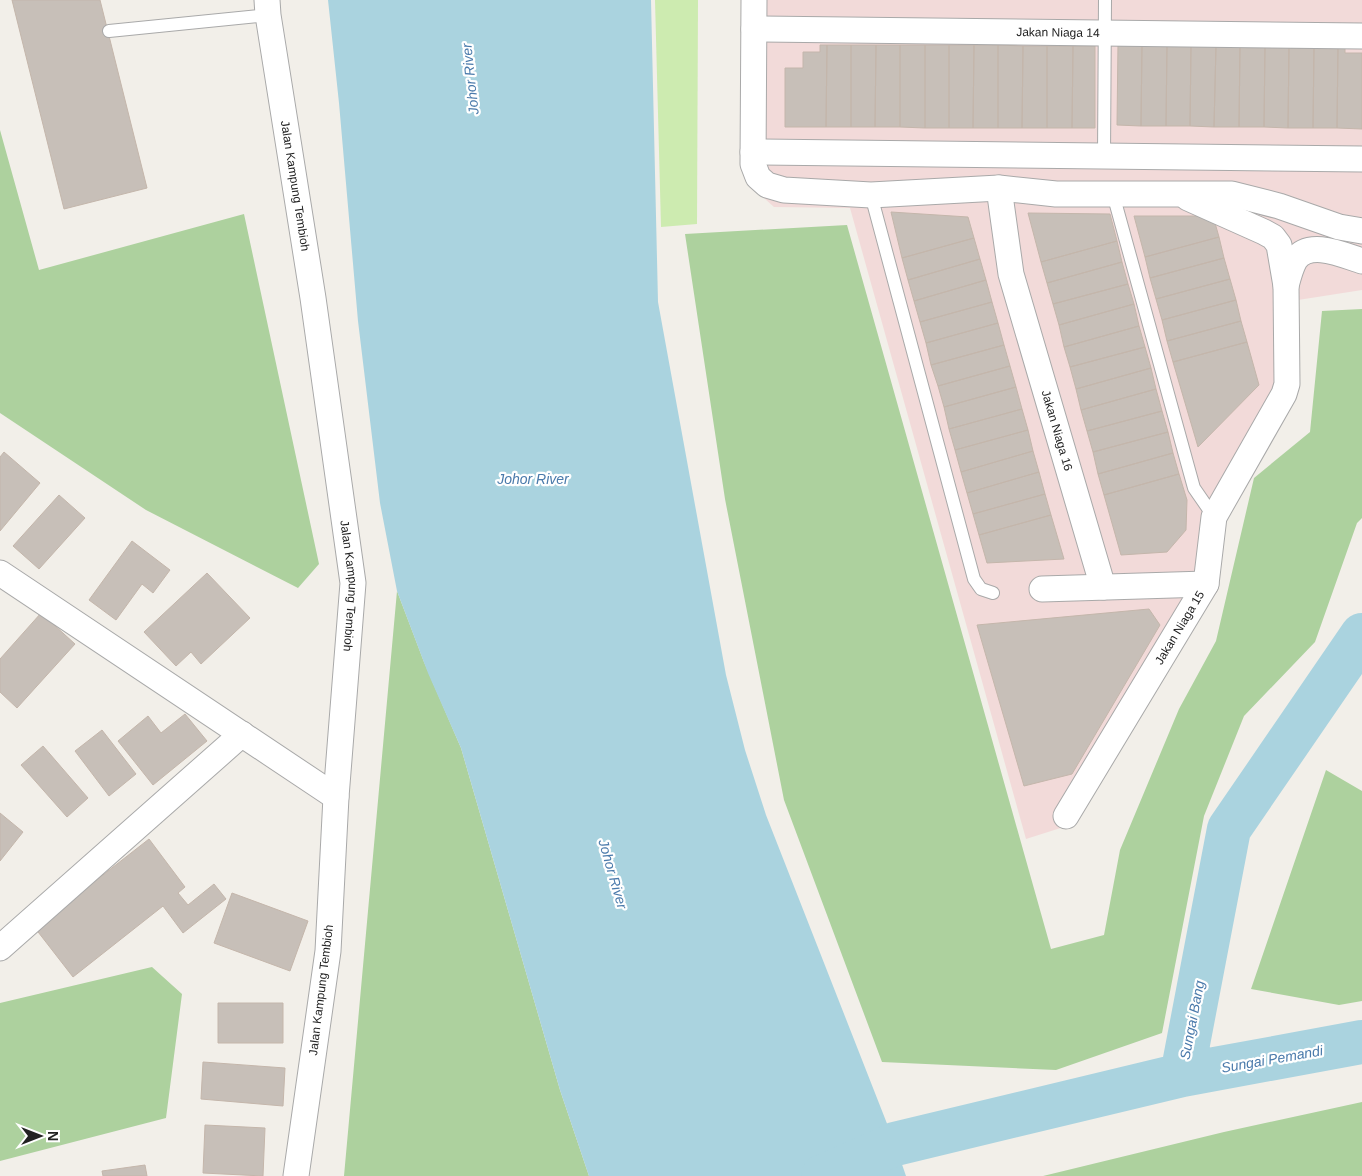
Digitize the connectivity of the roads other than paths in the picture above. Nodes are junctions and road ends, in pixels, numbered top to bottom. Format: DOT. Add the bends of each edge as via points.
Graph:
graph roads {
  1 [pos="754,0"];
  2 [pos="1105,0"];
  3 [pos="267,7"];
  4 [pos="754,30"];
  5 [pos="109,31"];
  6 [pos="1105,33"];
  7 [pos="1362,36"];
  8 [pos="753,152"];
  9 [pos="1104,156"];
  10 [pos="1362,159"];
  11 [pos="999,188"];
  12 [pos="1113,194"];
  13 [pos="1178,194"];
  14 [pos="871,195"];
  15 [pos="1362,231"];
  16 [pos="1362,261"];
  17 [pos="1286,286"];
  18 [pos="1214,517"];
  19 [pos="0,573"];
  20 [pos="1206,584"];
  21 [pos="1103,587"];
  22 [pos="1042,589"];
  23 [pos="993,593"];
  24 [pos="242,734"];
  25 [pos="336,797"];
  26 [pos="1066,816"];
  27 [pos="0,948"];
  28 [pos="296,1176"];
  1 -- 4 [label="street"];
  2 -- 6 [label="lane"];
  3 -- 5 [label="lane"];
  3 -- 25 [label="street, Jalan Kampung Tembioh" via="313,298 353,583"];
  4 -- 6 [label="street, Jakan Niaga 14"];
  4 -- 8 [label="street"];
  6 -- 7 [label="street, Jakan Niaga 14"];
  6 -- 9 [label="lane"];
  8 -- 9 [label="street"];
  8 -- 14 [label="street" via="758,177 767,185 784,190"];
  9 -- 10 [label="street"];
  11 -- 12 [label="street" via="1056,194"];
  11 -- 14 [label="street"];
  11 -- 21 [label="street, Jakan Niaga 16" via="1011,274"];
  12 -- 13 [label="street"];
  12 -- 18 [label="lane" via="1194,488"];
  13 -- 15 [label="street" via="1232,194"];
  13 -- 17 [label="street" via="1273,237 1279,245"];
  14 -- 23 [label="lane" via="974,580 981,589"];
  16 -- 17 [label="street" via="1324,250 1304,252 1296,259"];
  17 -- 18 [label="street, Jakan Niaga 15" via="1287,384 1284,394"];
  18 -- 20 [label="street, Jakan Niaga 15"];
  19 -- 24 [label="street"];
  20 -- 21 [label="street"];
  20 -- 26 [label="street, Jakan Niaga 15"];
  21 -- 22 [label="street"];
  24 -- 25 [label="street"];
  24 -- 27 [label="street"];
  25 -- 28 [label="street, Jalan Kampung Tembioh" via="328,950"];
}
